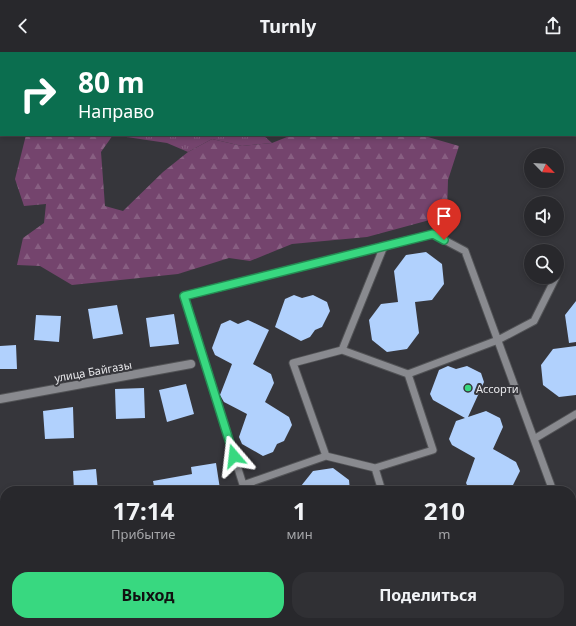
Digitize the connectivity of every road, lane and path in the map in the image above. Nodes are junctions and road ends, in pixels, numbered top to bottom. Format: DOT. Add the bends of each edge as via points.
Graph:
graph roads {
  1 [pos="384,246"];
  2 [pos="552,284"];
  3 [pos="498,340"];
  4 [pos="342,350"];
  5 [pos="191,364"];
  6 [pos="408,374"];
  7 [pos="0,399"];
  8 [pos="576,414"];
  9 [pos="534,439"];
  10 [pos="326,456"];
  11 [pos="375,468"];
  12 [pos="243,486"];
  13 [pos="249,486"];
  14 [pos="380,486"];
  15 [pos="551,486"];
  1 -- 3 [label="lane" via="433,234 465,251"];
  1 -- 4 [label="lane"];
  1 -- 12 [label="lane" via="184,296"];
  2 -- 3 [label="lane" via="534,321"];
  3 -- 6 [label="lane"];
  3 -- 9 [label="lane"];
  4 -- 6 [label="lane"];
  4 -- 10 [label="lane" via="293,363"];
  5 -- 7 [label="street, улица Байгазы"];
  6 -- 11 [label="lane" via="433,450"];
  8 -- 9 [label="lane"];
  9 -- 15 [label="lane"];
  10 -- 11 [label="lane"];
  10 -- 13 [label="lane"];
  11 -- 14 [label="lane"];
}
